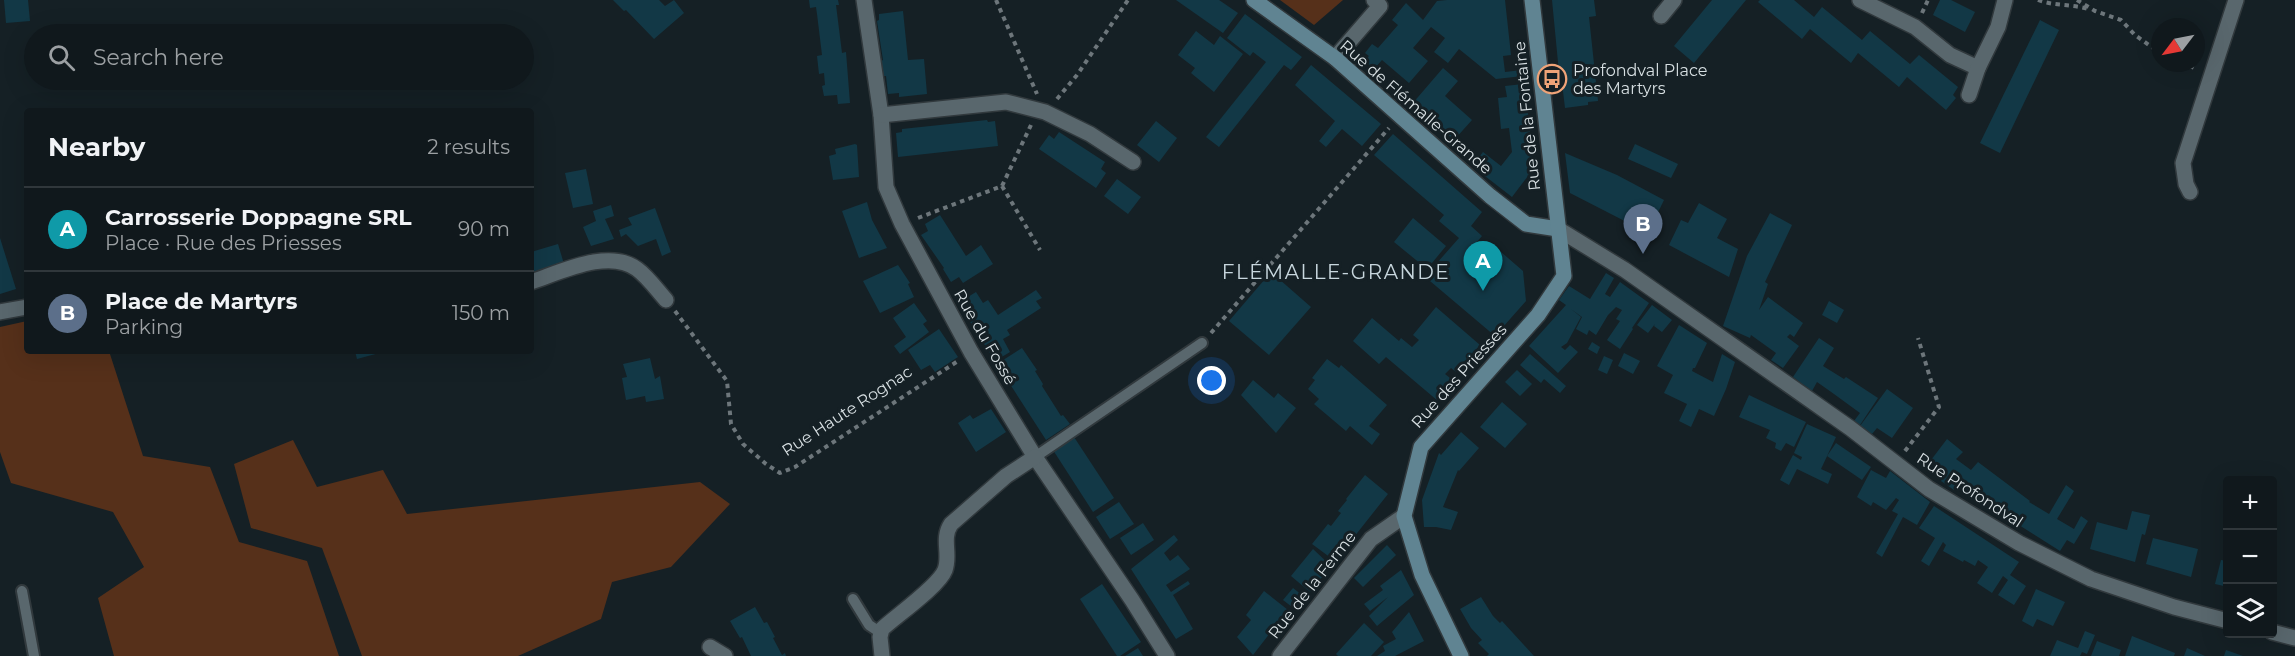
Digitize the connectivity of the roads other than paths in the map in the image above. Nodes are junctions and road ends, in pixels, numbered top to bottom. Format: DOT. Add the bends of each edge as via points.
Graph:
graph roads {
  1 [pos="864,0"];
  2 [pos="1254,0"];
  3 [pos="1374,0"];
  4 [pos="1532,0"];
  5 [pos="1674,0"];
  6 [pos="1860,0"];
  7 [pos="2005,0"];
  8 [pos="2236,0"];
  9 [pos="1661,16"];
  10 [pos="1335,58"];
  11 [pos="1978,68"];
  12 [pos="1969,95"];
  13 [pos="881,115"];
  14 [pos="1133,162"];
  15 [pos="2190,192"];
  16 [pos="1558,229"];
  17 [pos="534,281"];
  18 [pos="666,300"];
  19 [pos="24,308"];
  20 [pos="0,312"];
  21 [pos="1203,343"];
  22 [pos="1035,457"];
  23 [pos="1404,516"];
  24 [pos="22,591"];
  25 [pos="853,599"];
  26 [pos="2223,620"];
  27 [pos="881,633"];
  28 [pos="2277,633"];
  29 [pos="2295,638"];
  30 [pos="710,647"];
  31 [pos="34,656"];
  32 [pos="724,656"];
  33 [pos="882,656"];
  34 [pos="1167,656"];
  35 [pos="1280,656"];
  36 [pos="1461,656"];
  1 -- 13 [label="street, Rue du Fossé"];
  2 -- 10 [label="street, Rue de Flémalle-Grande"];
  3 -- 10 [label="street" via="1380,6"];
  4 -- 16 [label="street, Rue de la Fontaine"];
  5 -- 9 [label="street"];
  6 -- 11 [label="street" via="1915,27 1950,55"];
  7 -- 11 [label="street" via="1998,27"];
  8 -- 15 [label="street" via="2183,163"];
  10 -- 16 [label="street, Rue de Flémalle-Grande" via="1526,224"];
  11 -- 12 [label="street"];
  13 -- 14 [label="street" via="1006,102 1042,111 1090,134"];
  13 -- 22 [label="street, Rue du Fossé" via="886,187 902,224 971,352"];
  16 -- 23 [label="street, Rue des Priesses" via="1564,276 1538,315 1421,447"];
  16 -- 26 [label="street, Rue Profondval" via="1625,270 1850,428 1929,489 2019,543 2091,579"];
  17 -- 18 [label="street" via="599,261 620,261 637,269"];
  19 -- 20 [label="street"];
  21 -- 22 [label="lane"];
  22 -- 27 [label="street" via="1006,476 951,524 946,531 943,574"];
  22 -- 34 [label="street, Rue du Fossé"];
  23 -- 35 [label="street, Rue de la Ferme" via="1371,539"];
  23 -- 36 [label="street" via="1422,575"];
  24 -- 31 [label="lane"];
  25 -- 27 [label="lane" via="869,625"];
  27 -- 33 [label="street"];
  28 -- 29 [label="street"];
  30 -- 32 [label="street"];
}
